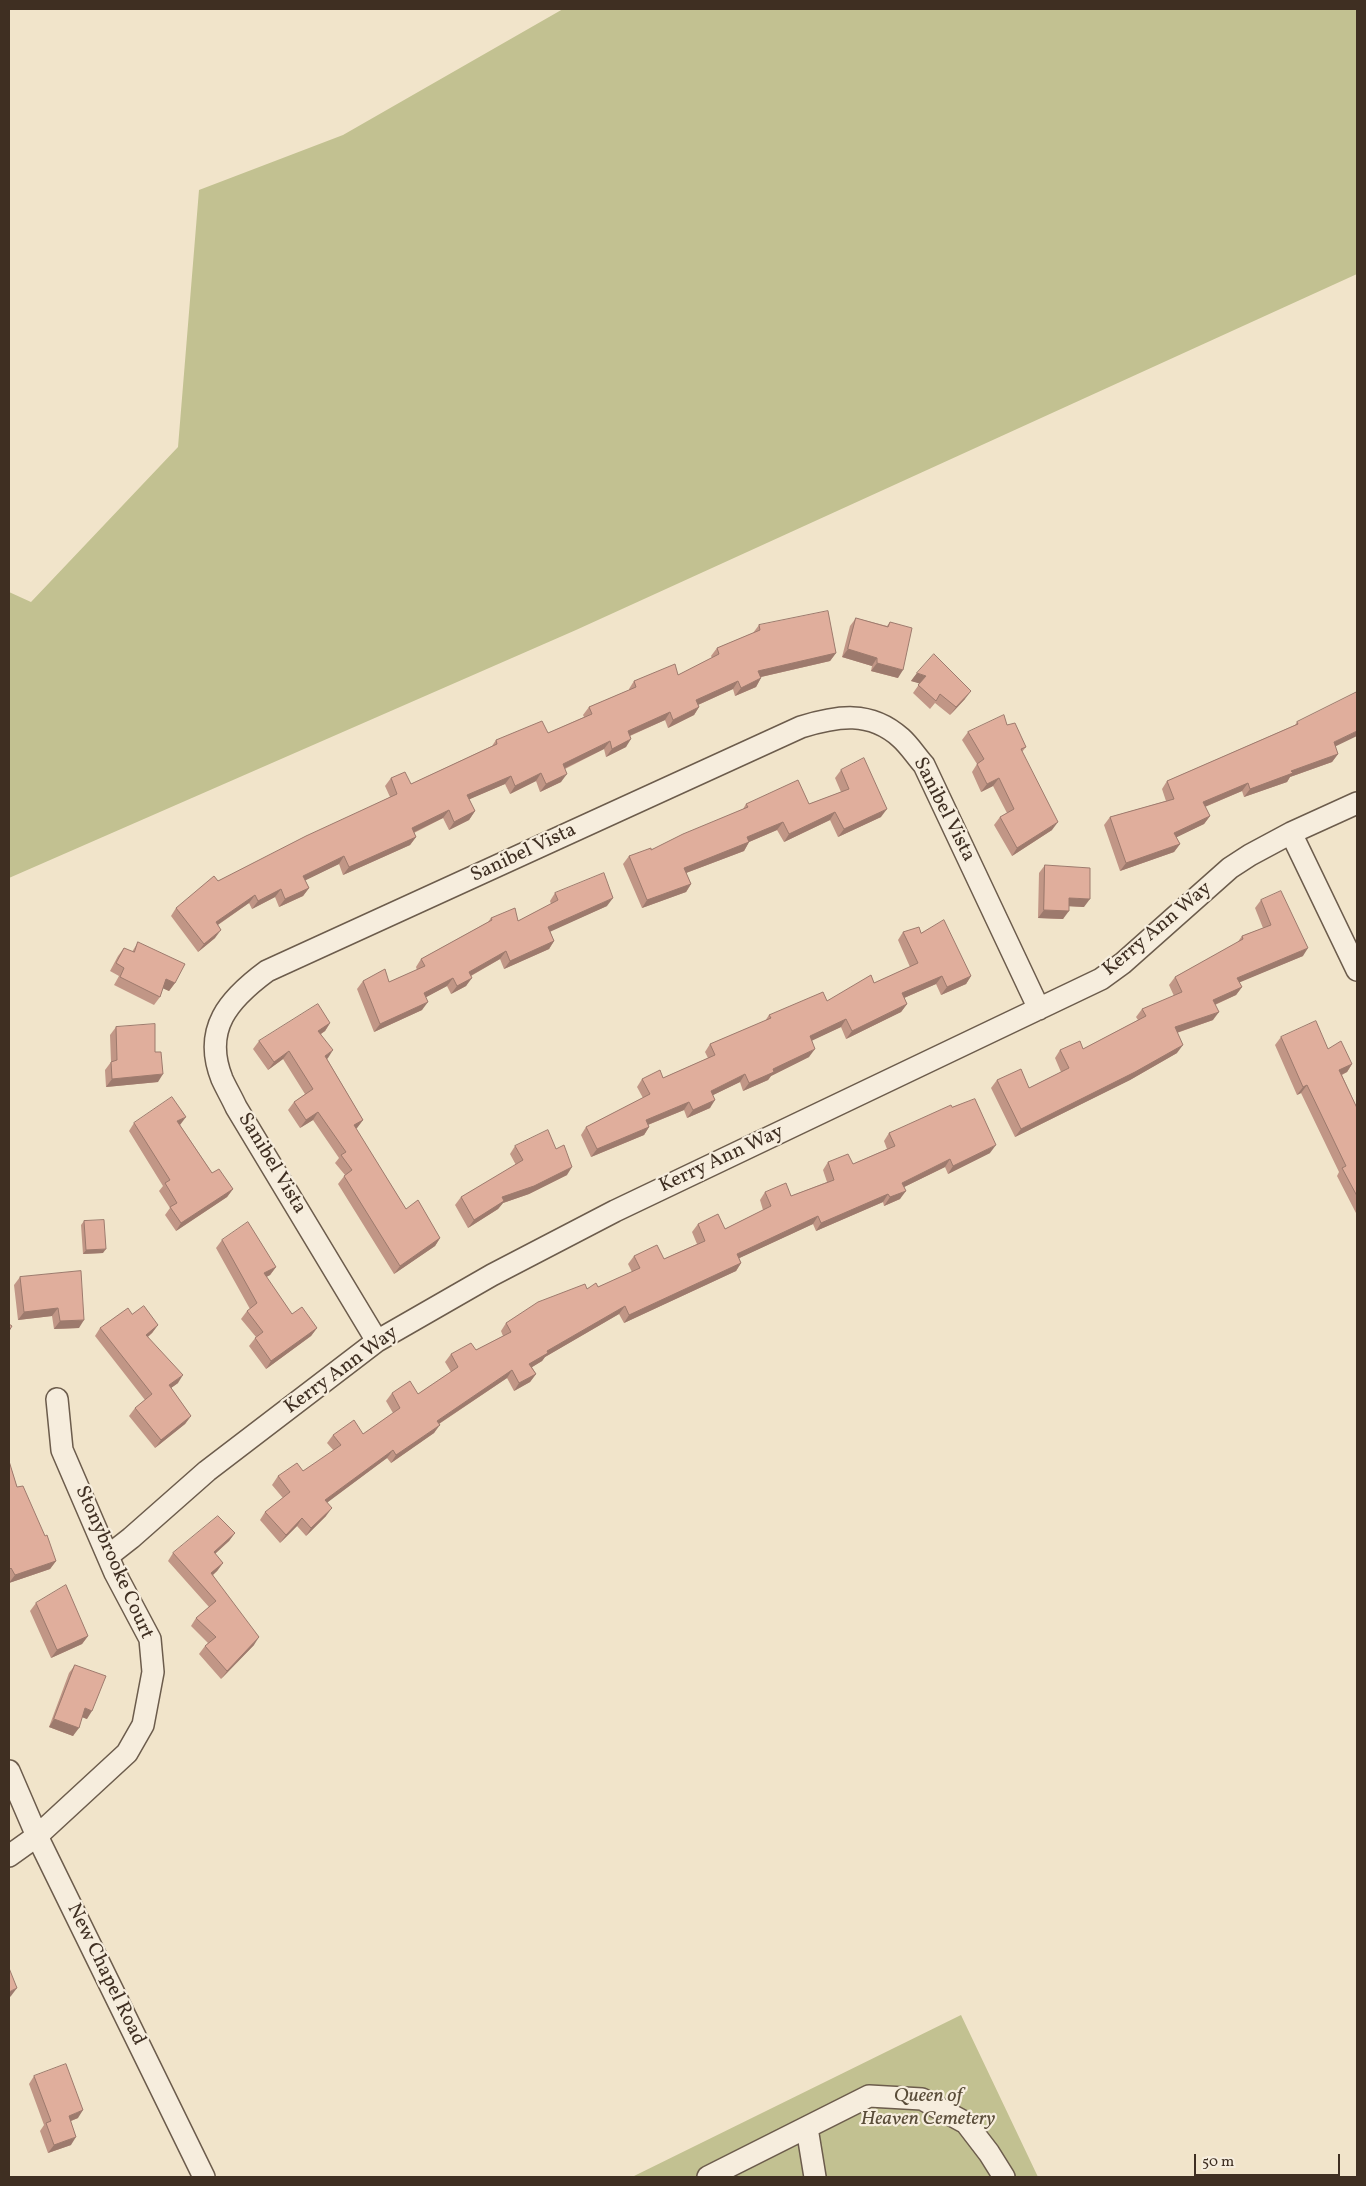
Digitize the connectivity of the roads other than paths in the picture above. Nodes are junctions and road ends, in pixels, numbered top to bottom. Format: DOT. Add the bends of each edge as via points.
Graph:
graph roads {
  1 [pos="1357,803"];
  2 [pos="1291,833"];
  3 [pos="1357,970"];
  4 [pos="1039,1009"];
  5 [pos="377,1341"];
  6 [pos="57,1399"];
  7 [pos="108,1556"];
  8 [pos="9,1771"];
  9 [pos="37,1836"];
  10 [pos="9,1856"];
  11 [pos="806,2128"];
  12 [pos="204,2177"];
  13 [pos="708,2177"];
  14 [pos="814,2177"];
  15 [pos="1004,2177"];
  1 -- 2 [label="street, Kerry Ann Way"];
  2 -- 3 [label="street"];
  2 -- 4 [label="street, Kerry Ann Way" via="1230,868 1101,979"];
  4 -- 5 [label="street, Kerry Ann Way" via="615,1211 492,1275"];
  4 -- 5 [label="street, Sanibel Vista" via="924,765 901,738 879,723 852,716 801,727 267,971 244,988 227,1007 217,1031 216,1056 222,1079"];
  5 -- 7 [label="street, Kerry Ann Way" via="207,1472"];
  6 -- 7 [label="street, Stonybrooke Court" via="62,1450"];
  7 -- 9 [label="street, Stonybrooke Court" via="150,1639 153,1672 143,1725 127,1753"];
  8 -- 9 [label="street, New Chapel Road"];
  9 -- 10 [label="street, Stonybrooke Court"];
  9 -- 12 [label="street, New Chapel Road"];
  11 -- 13 [label="street"];
  11 -- 14 [label="street"];
  11 -- 15 [label="street" via="869,2096 922,2099 966,2123"];
}
